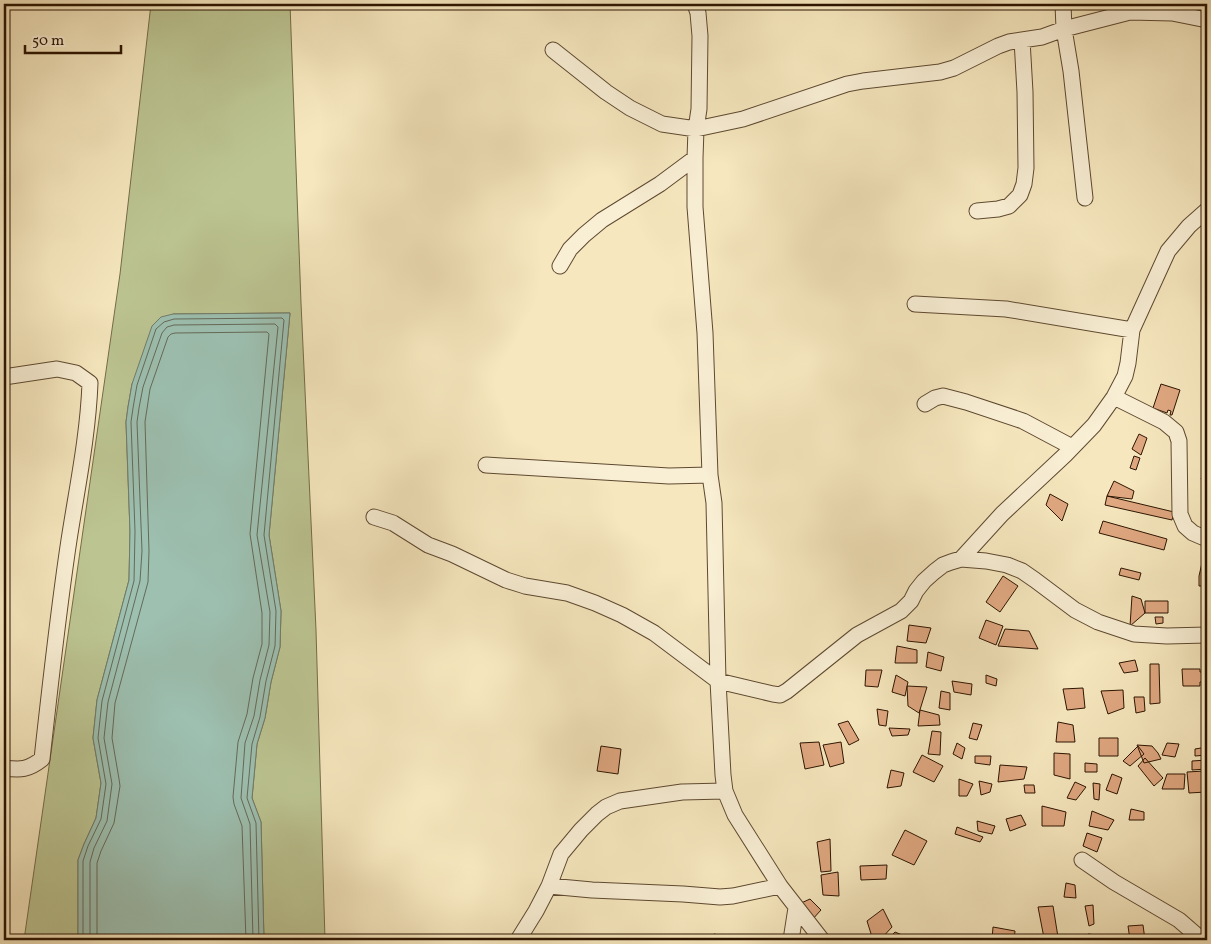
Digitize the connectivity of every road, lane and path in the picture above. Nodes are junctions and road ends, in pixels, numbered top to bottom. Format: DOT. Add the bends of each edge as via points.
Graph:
graph roads {
  1 [pos="1063,4"];
  2 [pos="700,7"];
  3 [pos="1207,20"];
  4 [pos="1064,29"];
  5 [pos="1022,40"];
  6 [pos="553,50"];
  7 [pos="696,129"];
  8 [pos="695,158"];
  9 [pos="1085,198"];
  10 [pos="1207,210"];
  11 [pos="977,211"];
  12 [pos="560,266"];
  13 [pos="915,304"];
  14 [pos="1132,330"];
  15 [pos="4,377"];
  16 [pos="1114,397"];
  17 [pos="925,404"];
  18 [pos="1072,447"];
  19 [pos="486,465"];
  20 [pos="710,475"];
  21 [pos="374,517"];
  22 [pos="1207,539"];
  23 [pos="961,559"];
  24 [pos="1207,635"];
  25 [pos="718,681"];
  26 [pos="4,768"];
  27 [pos="725,791"];
  28 [pos="1082,860"];
  29 [pos="549,886"];
  30 [pos="780,886"];
  31 [pos="796,908"];
  32 [pos="518,940"];
  33 [pos="791,940"];
  34 [pos="822,940"];
  35 [pos="1202,940"];
  1 -- 4 [label="street"];
  2 -- 7 [label="street"];
  3 -- 4 [label="street" via="1172,13 1130,12"];
  4 -- 5 [label="street"];
  4 -- 9 [label="street"];
  5 -- 7 [label="street" via="998,46 940,72 847,84 743,119"];
  5 -- 11 [label="street" via="1024,184 1020,195 1009,206"];
  6 -- 7 [label="street" via="630,108 662,124"];
  7 -- 8 [label="street"];
  8 -- 12 [label="street" via="602,220 570,249"];
  8 -- 20 [label="street"];
  10 -- 14 [label="street" via="1168,251"];
  13 -- 14 [label="street" via="1006,309"];
  14 -- 16 [label="street" via="1125,376"];
  15 -- 26 [label="street" via="56,369 76,373 90,382 89,412 42,759 26,768"];
  16 -- 18 [label="street"];
  16 -- 22 [label="street" via="1164,422 1176,432 1179,441 1180,514 1185,526"];
  17 -- 18 [label="street" via="943,396 966,402 1023,421"];
  18 -- 23 [label="street" via="1002,514"];
  19 -- 20 [label="street"];
  20 -- 25 [label="street" via="714,503"];
  21 -- 25 [label="street" via="394,523 428,545 506,580 567,593 595,603 654,633"];
  23 -- 24 [label="street" via="1007,564 1022,571 1075,610 1134,634"];
  23 -- 25 [label="street" via="943,565 924,581 901,611 857,635 780,695"];
  25 -- 27 [label="street"];
  27 -- 29 [label="street" via="682,792 606,807 581,830 562,854"];
  27 -- 30 [label="street" via="735,815"];
  28 -- 35 [label="street" via="1179,920"];
  29 -- 30 [label="street" via="720,897"];
  29 -- 32 [label="street"];
  30 -- 31 [label="street"];
  31 -- 33 [label="street"];
  31 -- 34 [label="street"];
}
